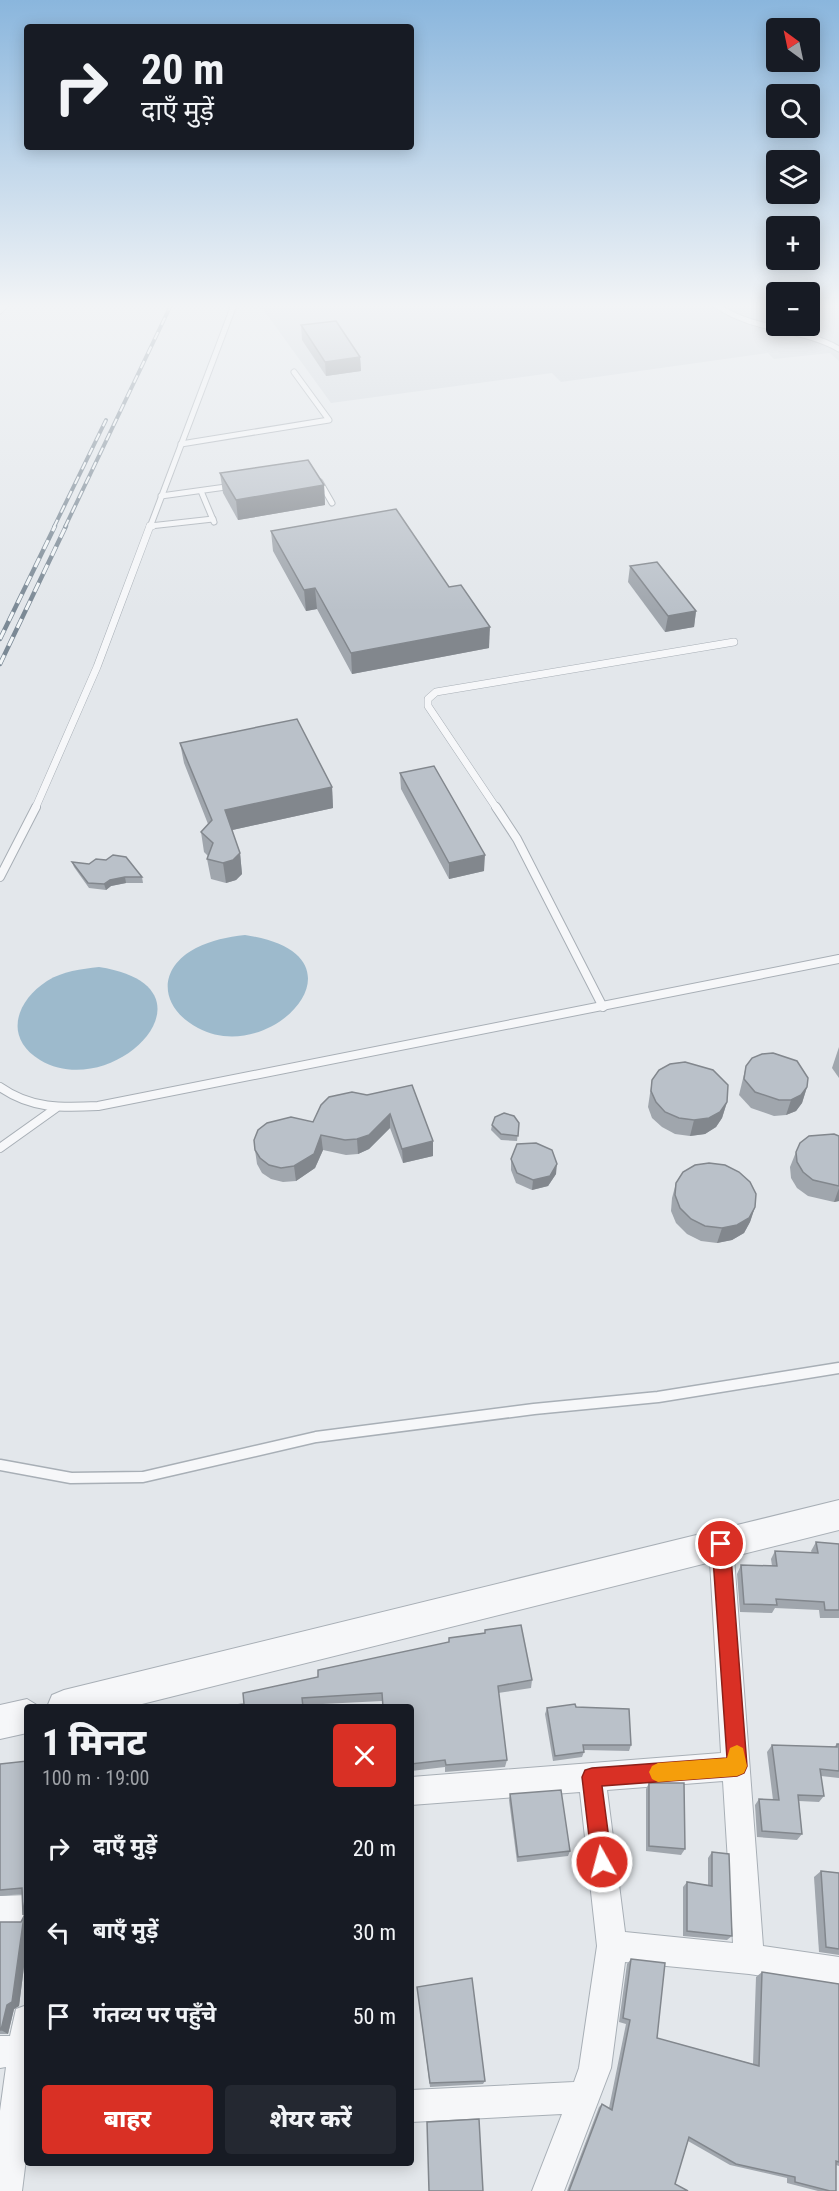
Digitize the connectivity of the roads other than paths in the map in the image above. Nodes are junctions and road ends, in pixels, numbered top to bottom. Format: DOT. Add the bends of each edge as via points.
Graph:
graph roads {
  1 [pos="195,407"];
  2 [pos="320,407"];
  3 [pos="181,444"];
  4 [pos="316,474"];
  5 [pos="242,485"];
  6 [pos="201,491"];
  7 [pos="161,496"];
  8 [pos="332,503"];
  9 [pos="150,526"];
  10 [pos="734,642"];
  11 [pos="0,877"];
  12 [pos="839,959"];
  13 [pos="603,1007"];
  14 [pos="0,1087"];
  15 [pos="56,1108"];
  16 [pos="0,1148"];
  17 [pos="839,1368"];
  18 [pos="0,1465"];
  19 [pos="839,1515"];
  20 [pos="721,1544"];
  21 [pos="79,1704"];
  22 [pos="24,1717"];
  23 [pos="0,1722"];
  24 [pos="737,1766"];
  25 [pos="592,1777"];
  26 [pos="414,1791"];
  27 [pos="24,1910"];
  28 [pos="0,1911"];
  29 [pos="612,1946"];
  30 [pos="749,1959"];
  31 [pos="839,1972"];
  32 [pos="17,2041"];
  33 [pos="585,2097"];
  34 [pos="414,2106"];
  35 [pos="6,2191"];
  36 [pos="548,2191"];
  1 -- 3 [label="lane"];
  2 -- 3 [label="lane" via="329,420"];
  3 -- 7 [label="lane"];
  4 -- 8 [label="lane"];
  5 -- 6 [label="lane"];
  6 -- 7 [label="lane"];
  6 -- 9 [label="lane" via="214,521"];
  7 -- 9 [label="lane"];
  9 -- 11 [label="lane" via="35,814"];
  10 -- 13 [label="lane" via="451,688 428,699 428,706 517,839"];
  12 -- 13 [label="lane"];
  13 -- 15 [label="lane" via="114,1103"];
  14 -- 15 [label="lane" via="29,1105"];
  15 -- 16 [label="lane"];
  17 -- 18 [label="lane" via="658,1397 316,1437 144,1478 35,1475"];
  19 -- 20 [label="street"];
  20 -- 21 [label="street"];
  20 -- 24 [label="street"];
  22 -- 23 [label="street"];
  24 -- 25 [label="street"];
  24 -- 30 [label="street"];
  25 -- 26 [label="street"];
  25 -- 29 [label="street"];
  27 -- 28 [label="street"];
  29 -- 30 [label="street"];
  29 -- 33 [label="street" via="595,2068"];
  30 -- 31 [label="street"];
  32 -- 35 [label="street"];
  33 -- 34 [label="street"];
  33 -- 36 [label="street"];
}
